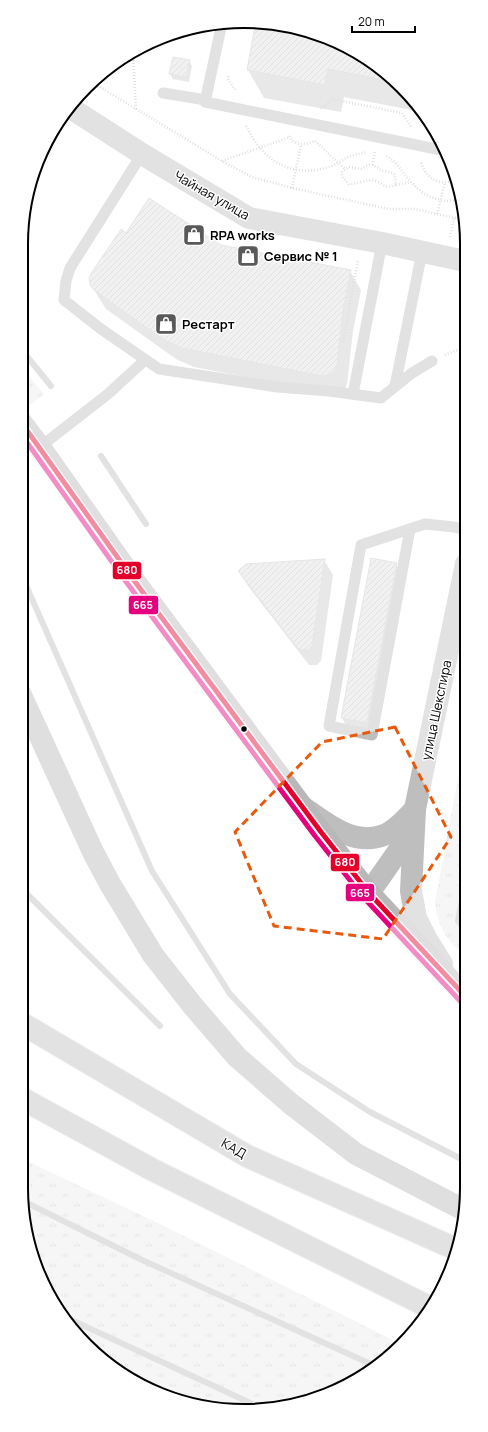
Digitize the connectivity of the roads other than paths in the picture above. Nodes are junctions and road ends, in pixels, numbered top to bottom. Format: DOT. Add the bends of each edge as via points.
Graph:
graph roads {
  1 [pos="221,29"];
  2 [pos="163,93"];
  3 [pos="206,100"];
  4 [pos="75,111"];
  5 [pos="439,150"];
  6 [pos="142,154"];
  7 [pos="382,243"];
  8 [pos="422,252"];
  9 [pos="460,260"];
  10 [pos="145,360"];
  11 [pos="432,360"];
  12 [pos="395,386"];
  13 [pos="353,394"];
  14 [pos="28,431"];
  15 [pos="40,447"];
  16 [pos="460,528"];
  17 [pos="410,529"];
  18 [pos="460,593"];
  19 [pos="28,710"];
  20 [pos="304,808"];
  21 [pos="415,809"];
  22 [pos="369,893"];
  23 [pos="460,990"];
  24 [pos="460,991"];
  25 [pos="28,1027"];
  26 [pos="28,1102"];
  27 [pos="459,1208"];
  28 [pos="452,1247"];
  29 [pos="426,1305"];
  1 -- 3 [label="lane"];
  2 -- 3 [label="lane"];
  3 -- 5 [label="lane" via="205,102"];
  4 -- 6 [label="main road, Чайная улица"];
  6 -- 7 [label="main road, Чайная улица" via="249,218"];
  6 -- 10 [label="lane" via="70,268 64,300 101,330"];
  7 -- 8 [label="main road, Чайная улица"];
  7 -- 13 [label="lane"];
  8 -- 9 [label="main road, Чайная улица"];
  8 -- 12 [label="lane"];
  10 -- 13 [label="lane" via="159,369 277,387"];
  10 -- 15 [label="lane" via="108,394"];
  11 -- 12 [label="lane"];
  12 -- 13 [label="lane" via="381,398"];
  14 -- 15 [label="street"];
  15 -- 20 [label="street" via="133,579"];
  16 -- 17 [label="lane" via="425,524"];
  17 -- 17 [label="lane" via="361,545 329,726 372,736"];
  18 -- 21 [label="main road, улица Шекспира"];
  19 -- 27 [label="street" via="110,884 153,955 202,1017 237,1057 291,1104 356,1154"];
  20 -- 21 [label="main road" via="341,832 364,839 384,835 398,827"];
  20 -- 22 [label="street"];
  21 -- 22 [label="main road" via="399,850"];
  21 -- 23 [label="main road" via="411,891 416,918"];
  22 -- 24 [label="street"];
  25 -- 28 [label="main road, КАД" via="247,1156"];
  26 -- 29 [label="main road" via="153,1170"];
}
